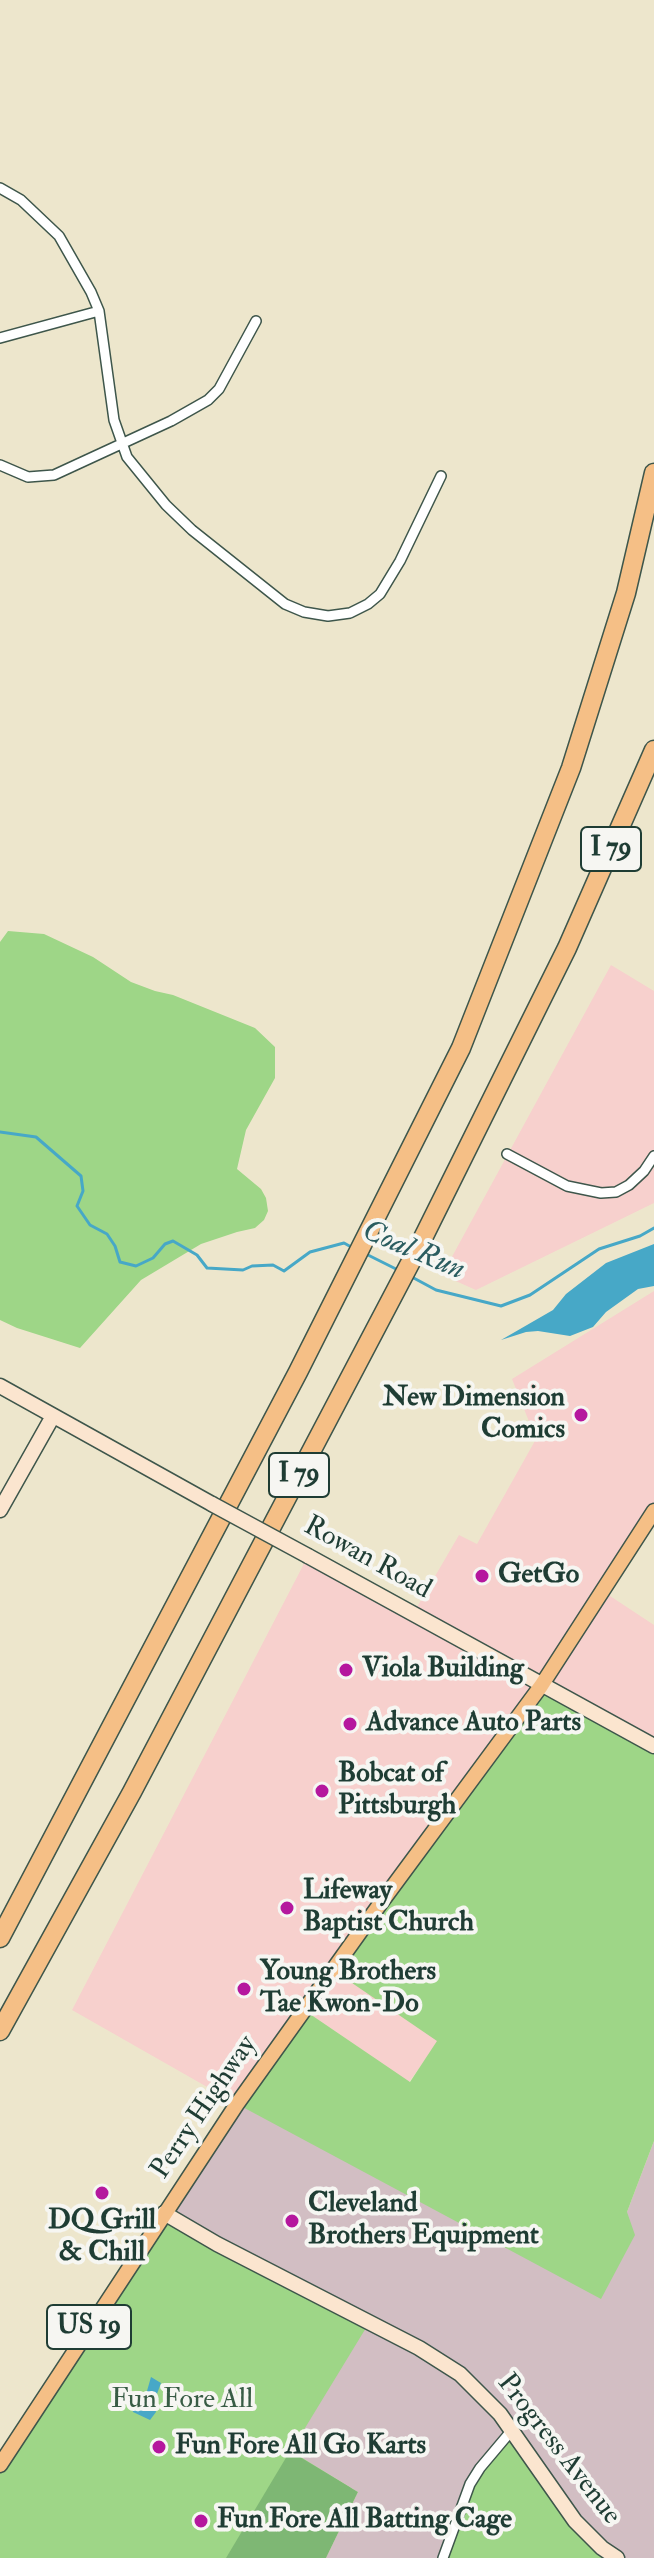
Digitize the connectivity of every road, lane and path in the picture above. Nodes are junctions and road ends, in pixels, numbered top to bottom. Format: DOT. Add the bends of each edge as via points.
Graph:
graph roads {
  1 [pos="0,188"];
  2 [pos="99,311"];
  3 [pos="256,321"];
  4 [pos="0,338"];
  5 [pos="121,445"];
  6 [pos="0,465"];
  7 [pos="654,473"];
  8 [pos="441,476"];
  9 [pos="654,741"];
  10 [pos="654,750"];
  11 [pos="639,786"];
  12 [pos="507,1154"];
  13 [pos="654,1156"];
  14 [pos="0,1386"];
  15 [pos="53,1416"];
  16 [pos="0,1510"];
  17 [pos="654,1511"];
  18 [pos="541,1686"];
  19 [pos="654,1746"];
  20 [pos="3,1932"];
  21 [pos="0,2031"];
  22 [pos="164,2213"];
  23 [pos="512,2430"];
  24 [pos="0,2465"];
  25 [pos="443,2558"];
  26 [pos="617,2558"];
  1 -- 2 [label="street" via="59,236"];
  2 -- 4 [label="street"];
  2 -- 5 [label="street"];
  3 -- 5 [label="street" via="227,377 208,400"];
  5 -- 6 [label="street" via="54,475 28,477"];
  5 -- 8 [label="street" via="148,484 192,530 285,604 328,616 350,613 380,594"];
  7 -- 20 [label="highway, I 79" via="626,593 571,768 461,1048 298,1372"];
  9 -- 11 [label="highway, I 79"];
  10 -- 11 [label="highway"];
  11 -- 21 [label="highway, I 79" via="567,948 417,1250"];
  12 -- 13 [label="street" via="567,1186 601,1193 629,1185"];
  14 -- 15 [label="street, Rowan Road"];
  15 -- 16 [label="street"];
  15 -- 18 [label="street, Rowan Road, bridge"];
  17 -- 18 [label="main road, Perry Highway / US 19"];
  18 -- 19 [label="street, Rowan Road"];
  18 -- 22 [label="main road, Perry Highway / US 19" via="340,1959"];
  22 -- 23 [label="street, Progress Avenue" via="448,2365 481,2392"];
  22 -- 24 [label="main road, Perry Highway / US 19"];
  23 -- 25 [label="street" via="470,2484"];
  23 -- 26 [label="street, Progress Avenue" via="575,2521"];
}
